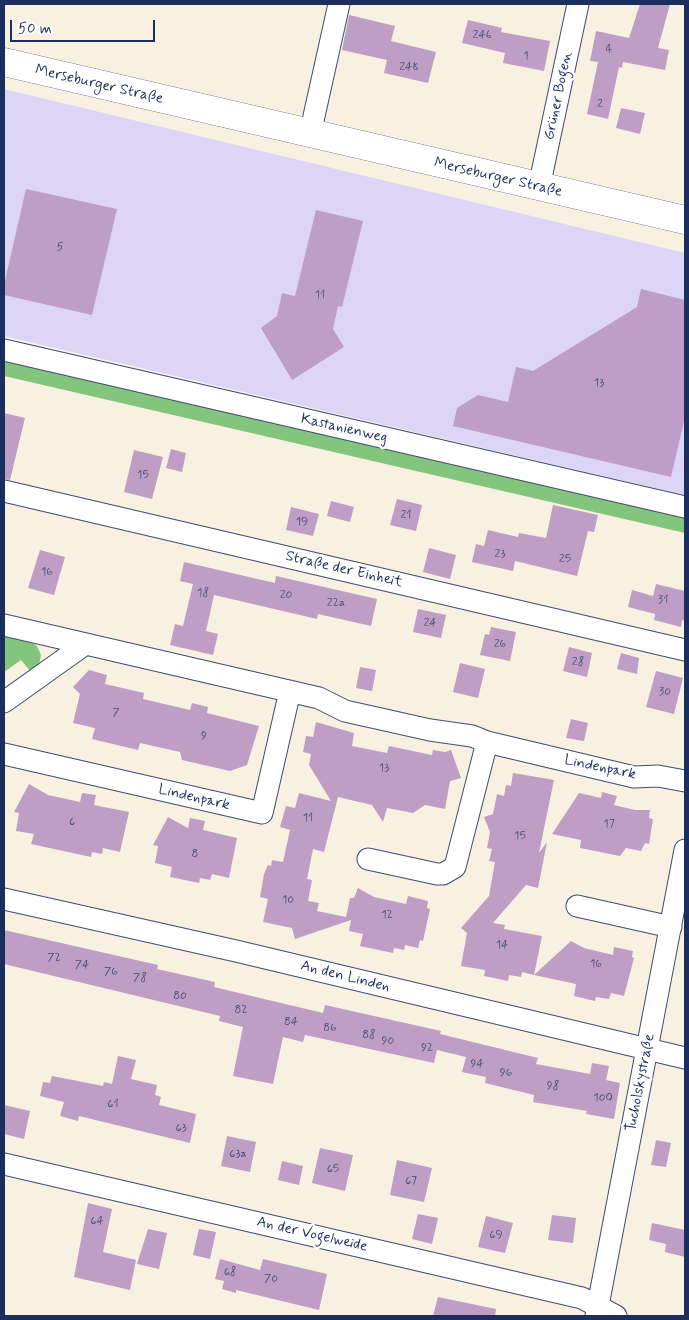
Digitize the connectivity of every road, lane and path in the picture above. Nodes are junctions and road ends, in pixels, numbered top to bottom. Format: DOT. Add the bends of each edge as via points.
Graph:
graph roads {
  1 [pos="339,4"];
  2 [pos="578,4"];
  3 [pos="4,62"];
  4 [pos="310,134"];
  5 [pos="540,187"];
  6 [pos="685,220"];
  7 [pos="4,350"];
  8 [pos="4,491"];
  9 [pos="685,507"];
  10 [pos="4,625"];
  11 [pos="84,645"];
  12 [pos="685,650"];
  13 [pos="290,691"];
  14 [pos="4,702"];
  15 [pos="487,742"];
  16 [pos="4,754"];
  17 [pos="685,781"];
  18 [pos="685,850"];
  19 [pos="368,859"];
  20 [pos="4,899"];
  21 [pos="577,906"];
  22 [pos="671,927"];
  23 [pos="648,1050"];
  24 [pos="685,1058"];
  25 [pos="4,1164"];
  26 [pos="596,1311"];
  27 [pos="616,1316"];
  1 -- 4 [label="street"];
  2 -- 5 [label="street, Grüner Bogen"];
  3 -- 4 [label="main road, Merseburger Straße"];
  4 -- 5 [label="main road, Merseburger Straße"];
  5 -- 6 [label="main road, Merseburger Straße"];
  7 -- 9 [label="street, Kastanienweg"];
  8 -- 12 [label="street, Straße der Einheit"];
  10 -- 11 [label="street, Lindenpark"];
  11 -- 13 [label="street, Lindenpark"];
  11 -- 14 [label="street"];
  13 -- 15 [label="street, Lindenpark" via="319,698 345,711 472,736"];
  13 -- 16 [label="street, Lindenpark" via="262,813"];
  15 -- 17 [label="street, Lindenpark" via="634,777 658,776"];
  15 -- 19 [label="street" via="455,868 437,874"];
  18 -- 22 [label="street, Tucholskystraße"];
  20 -- 23 [label="street, An den Linden"];
  21 -- 22 [label="street"];
  22 -- 23 [label="street, Tucholskystraße"];
  23 -- 24 [label="street, An den Linden"];
  23 -- 26 [label="street, Tucholskystraße"];
  25 -- 26 [label="street, An der Vogelweide" via="582,1298"];
  26 -- 27 [label="street, An der Vogelweide"];
}
